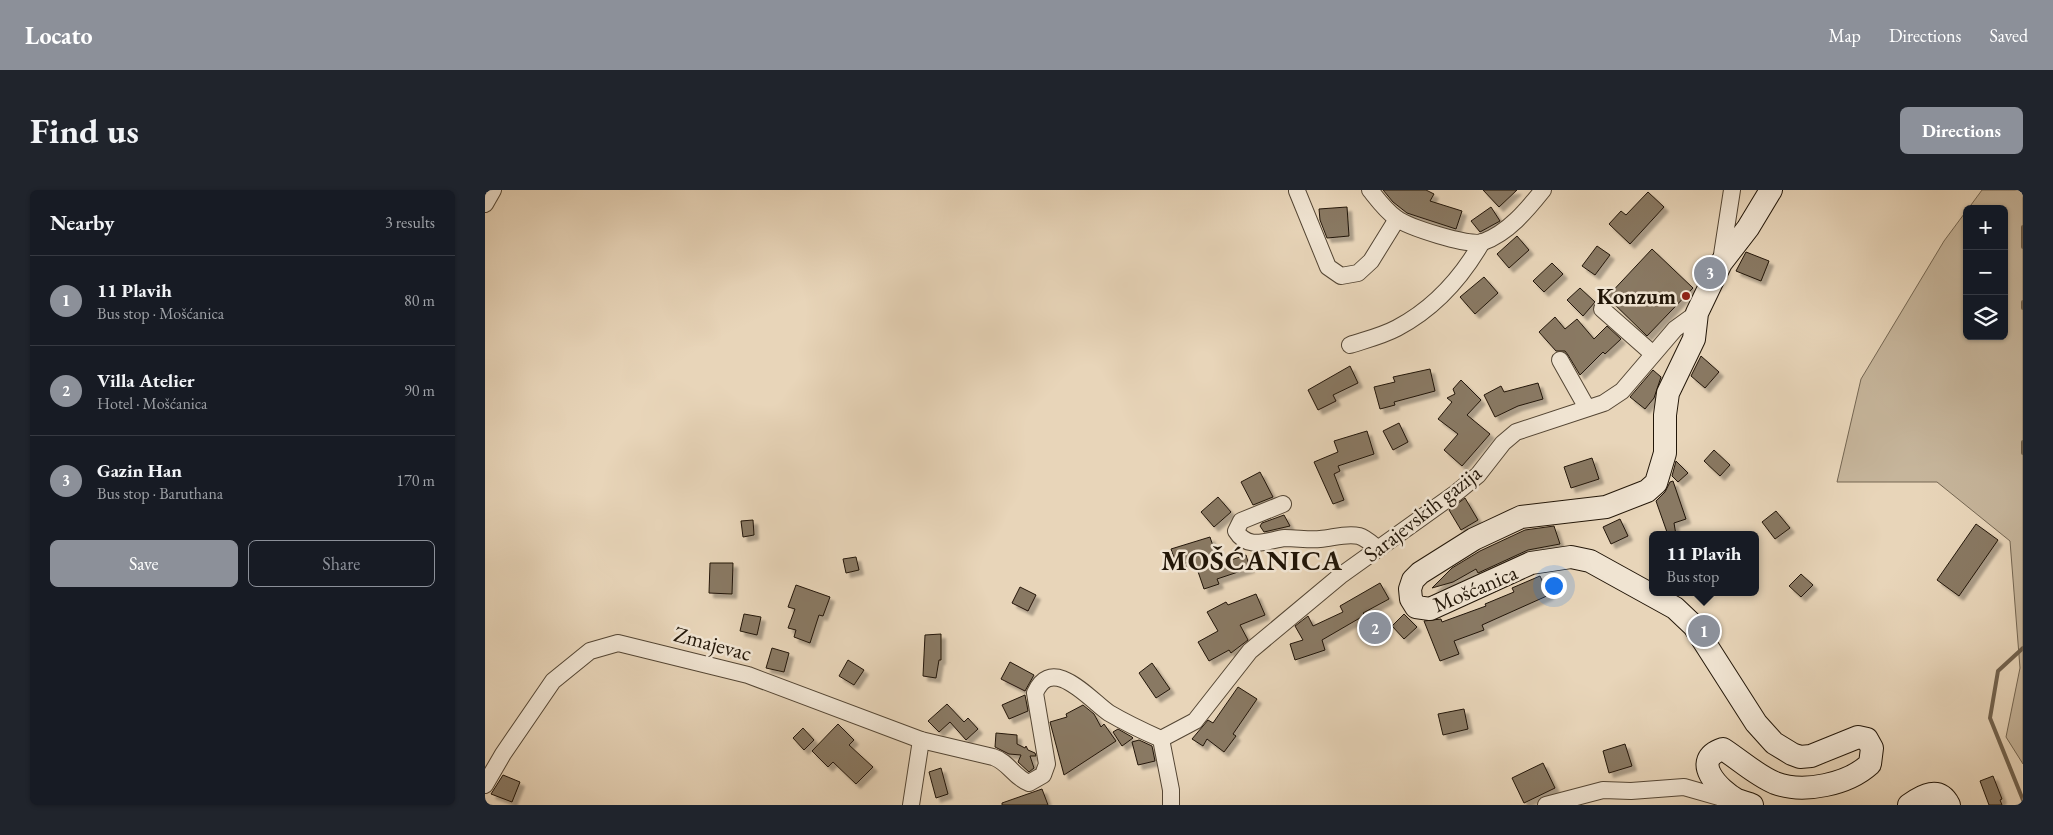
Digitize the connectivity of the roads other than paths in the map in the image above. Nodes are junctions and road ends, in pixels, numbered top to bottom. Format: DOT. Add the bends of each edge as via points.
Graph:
graph roads {
  1 [pos="493,190"];
  2 [pos="1370,190"];
  3 [pos="1543,190"];
  4 [pos="1732,190"];
  5 [pos="1771,190"];
  6 [pos="1297,191"];
  7 [pos="485,204"];
  8 [pos="1397,219"];
  9 [pos="1482,242"];
  10 [pos="1721,263"];
  11 [pos="1602,309"];
  12 [pos="1697,313"];
  13 [pos="1350,345"];
  14 [pos="1653,354"];
  15 [pos="1560,360"];
  16 [pos="1587,408"];
  17 [pos="1283,504"];
  18 [pos="1378,550"];
  19 [pos="1649,594"];
  20 [pos="1653,596"];
  21 [pos="1161,739"];
  22 [pos="921,740"];
  23 [pos="485,785"];
  24 [pos="1745,802"];
  25 [pos="911,805"];
  26 [pos="1171,805"];
  27 [pos="1546,805"];
  28 [pos="1909,805"];
  29 [pos="1949,805"];
  1 -- 7 [label="street"];
  2 -- 8 [label="street"];
  3 -- 9 [label="street" via="1517,221"];
  4 -- 10 [label="street"];
  5 -- 10 [label="main road"];
  6 -- 8 [label="street" via="1328,266 1341,276 1358,272 1371,261"];
  8 -- 9 [label="street" via="1432,232"];
  9 -- 13 [label="street" via="1469,265 1436,301 1397,328"];
  10 -- 12 [label="main road"];
  11 -- 14 [label="street"];
  12 -- 14 [label="street, Sarajevskih gazija" via="1675,329"];
  12 -- 19 [label="main road, Mošćanica" via="1694,339 1668,393 1665,453 1656,483 1647,491 1607,507 1521,517 1474,539 1419,573 1410,589 1416,606 1429,609 1531,564 1571,557 1589,561"];
  14 -- 16 [label="street, Sarajevskih gazija" via="1622,391"];
  15 -- 16 [label="street"];
  16 -- 18 [label="street, Sarajevskih gazija" via="1516,432 1478,475"];
  17 -- 18 [label="street" via="1241,521 1237,531 1239,536 1245,541 1258,543 1284,538 1321,539 1349,535 1365,538"];
  18 -- 21 [label="street, Sarajevskih gazija" via="1309,600 1250,651 1195,721"];
  20 -- 24 [label="main road, Mošćanica" via="1675,608 1694,626 1756,723 1774,743 1800,757 1811,756 1858,737 1867,739 1872,748 1870,764 1860,773 1809,788 1776,783 1723,749 1715,752 1709,759 1707,770 1712,779"];
  21 -- 22 [label="street" via="1108,712 1078,686 1062,678 1049,679 1038,685 1035,693 1047,764 1043,775 1036,781 1020,780 1002,760"];
  21 -- 26 [label="street"];
  22 -- 23 [label="street, Zmajevac" via="748,675 618,643 590,651 553,681"];
  22 -- 25 [label="street"];
  24 -- 27 [label="street, Mošćanica" via="1683,787 1603,790"];
  28 -- 29 [label="main road" via="1933,792 1942,795"];
}
